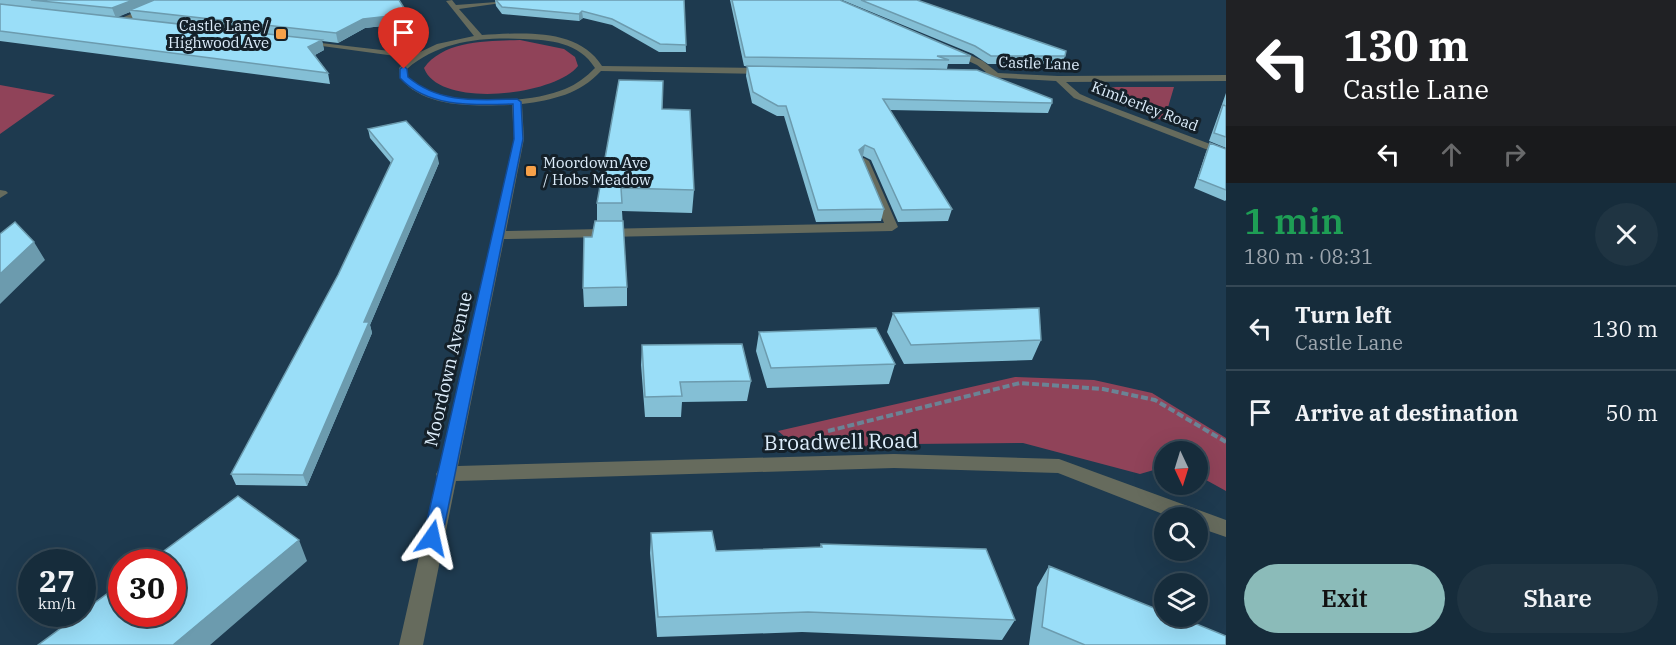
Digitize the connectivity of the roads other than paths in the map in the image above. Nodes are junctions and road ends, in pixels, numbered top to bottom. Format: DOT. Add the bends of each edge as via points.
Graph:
graph roads {
  1 [pos="170,0"];
  2 [pos="448,0"];
  3 [pos="519,0"];
  4 [pos="454,7"];
  5 [pos="105,21"];
  6 [pos="116,22"];
  7 [pos="140,25"];
  8 [pos="480,38"];
  9 [pos="289,41"];
  10 [pos="948,49"];
  11 [pos="415,56"];
  12 [pos="598,68"];
  13 [pos="778,71"];
  14 [pos="959,74"];
  15 [pos="995,75"];
  16 [pos="1226,78"];
  17 [pos="1058,79"];
  18 [pos="517,102"];
  19 [pos="1226,154"];
  20 [pos="864,160"];
  21 [pos="498,235"];
  22 [pos="445,474"];
  23 [pos="1226,529"];
  24 [pos="411,645"];
  1 -- 6 [label="street"];
  2 -- 4 [label="street"];
  3 -- 4 [label="street"];
  4 -- 8 [label="street"];
  5 -- 6 [label="street"];
  6 -- 7 [label="street"];
  8 -- 11 [label="street" via="440,45"];
  8 -- 12 [label="street" via="521,36 558,40 594,55"];
  9 -- 11 [label="street"];
  10 -- 15 [label="street" via="980,63"];
  11 -- 18 [label="street" via="404,69 404,78 420,92 474,103"];
  12 -- 13 [label="street"];
  12 -- 18 [label="street" via="595,75 568,91"];
  14 -- 15 [label="street, Castle Lane"];
  15 -- 17 [label="street, Castle Lane"];
  16 -- 17 [label="street, Castle Lane"];
  17 -- 19 [label="street, Kimberley Road" via="1077,96"];
  18 -- 21 [label="street, Moordown Avenue" via="519,139"];
  20 -- 21 [label="street" via="892,227"];
  21 -- 22 [label="street, Moordown Avenue"];
  22 -- 23 [label="street, Broadwell Road" via="894,460 1059,466"];
  22 -- 24 [label="street, Moordown Avenue"];
}
